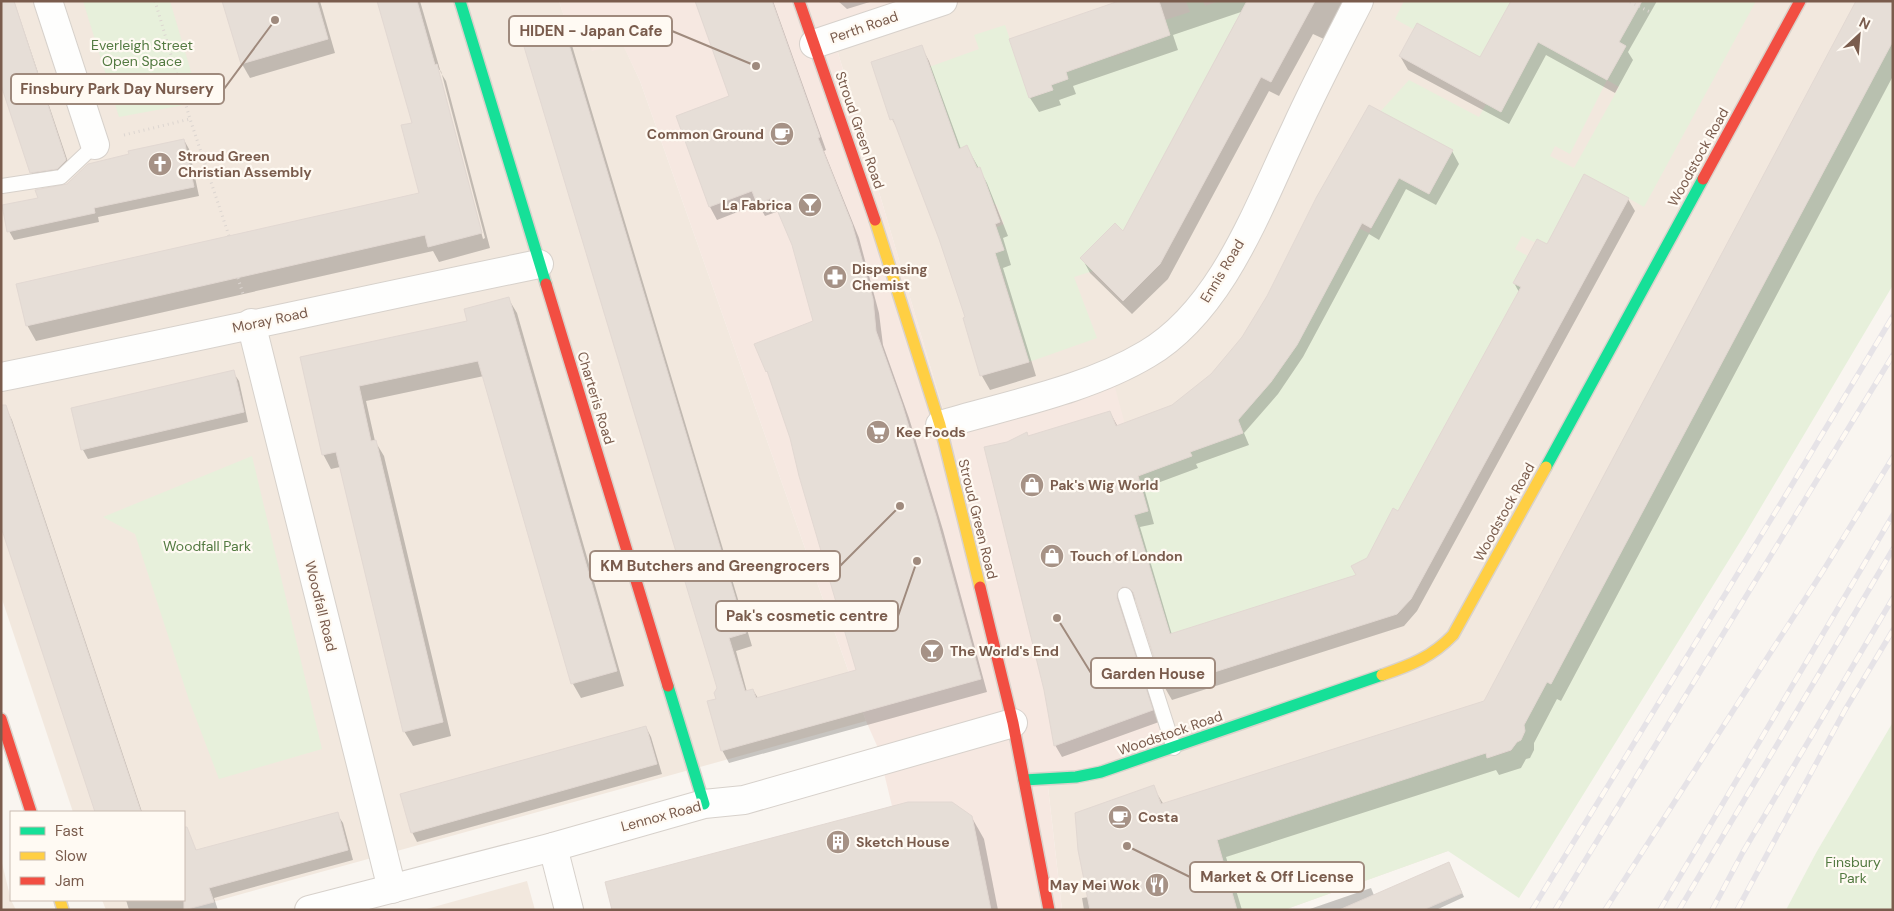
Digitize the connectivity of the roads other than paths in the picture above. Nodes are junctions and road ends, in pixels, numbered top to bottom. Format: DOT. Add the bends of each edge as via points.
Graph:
graph roads {
  1 [pos="48,1"];
  2 [pos="460,1"];
  3 [pos="799,1"];
  4 [pos="943,1"];
  5 [pos="1360,1"];
  6 [pos="1800,1"];
  7 [pos="814,44"];
  8 [pos="95,145"];
  9 [pos="2,186"];
  10 [pos="539,264"];
  11 [pos="251,323"];
  12 [pos="1,377"];
  13 [pos="940,425"];
  14 [pos="1125,595"];
  15 [pos="1,719"];
  16 [pos="1013,723"];
  17 [pos="1174,748"];
  18 [pos="1024,780"];
  19 [pos="704,804"];
  20 [pos="31,811"];
  21 [pos="553,847"];
  22 [pos="392,888"];
  23 [pos="309,910"];
  24 [pos="569,910"];
  25 [pos="1049,910"];
  1 -- 8 [label="street"];
  2 -- 10 [label="main road, Charteris Road"];
  3 -- 7 [label="main road, Stroud Green Road"];
  4 -- 7 [label="street, Perth Road"];
  5 -- 13 [label="street, Ennis Road" via="1224,274 1179,331 1148,354 1105,376"];
  6 -- 17 [label="main road, Woodstock Road" via="1453,635 1439,650 1411,665"];
  7 -- 13 [label="main road, Stroud Green Road" via="880,235"];
  8 -- 9 [label="lane" via="61,177"];
  10 -- 11 [label="street, Moray Road"];
  10 -- 19 [label="main road, Charteris Road"];
  11 -- 12 [label="street, Moray Road"];
  11 -- 22 [label="street, Woodfall Road"];
  13 -- 16 [label="main road, Stroud Green Road"];
  14 -- 17 [label="lane"];
  15 -- 20 [label="main road"];
  16 -- 18 [label="main road, Stroud Green Road"];
  16 -- 19 [label="street, Lennox Road" via="744,800"];
  17 -- 18 [label="main road, Woodstock Road" via="1084,776"];
  18 -- 25 [label="main road, Stroud Green Road"];
  19 -- 21 [label="street, Lennox Road"];
  21 -- 22 [label="street, Lennox Road"];
  21 -- 24 [label="street"];
  22 -- 23 [label="street, Lennox Road"];
}
